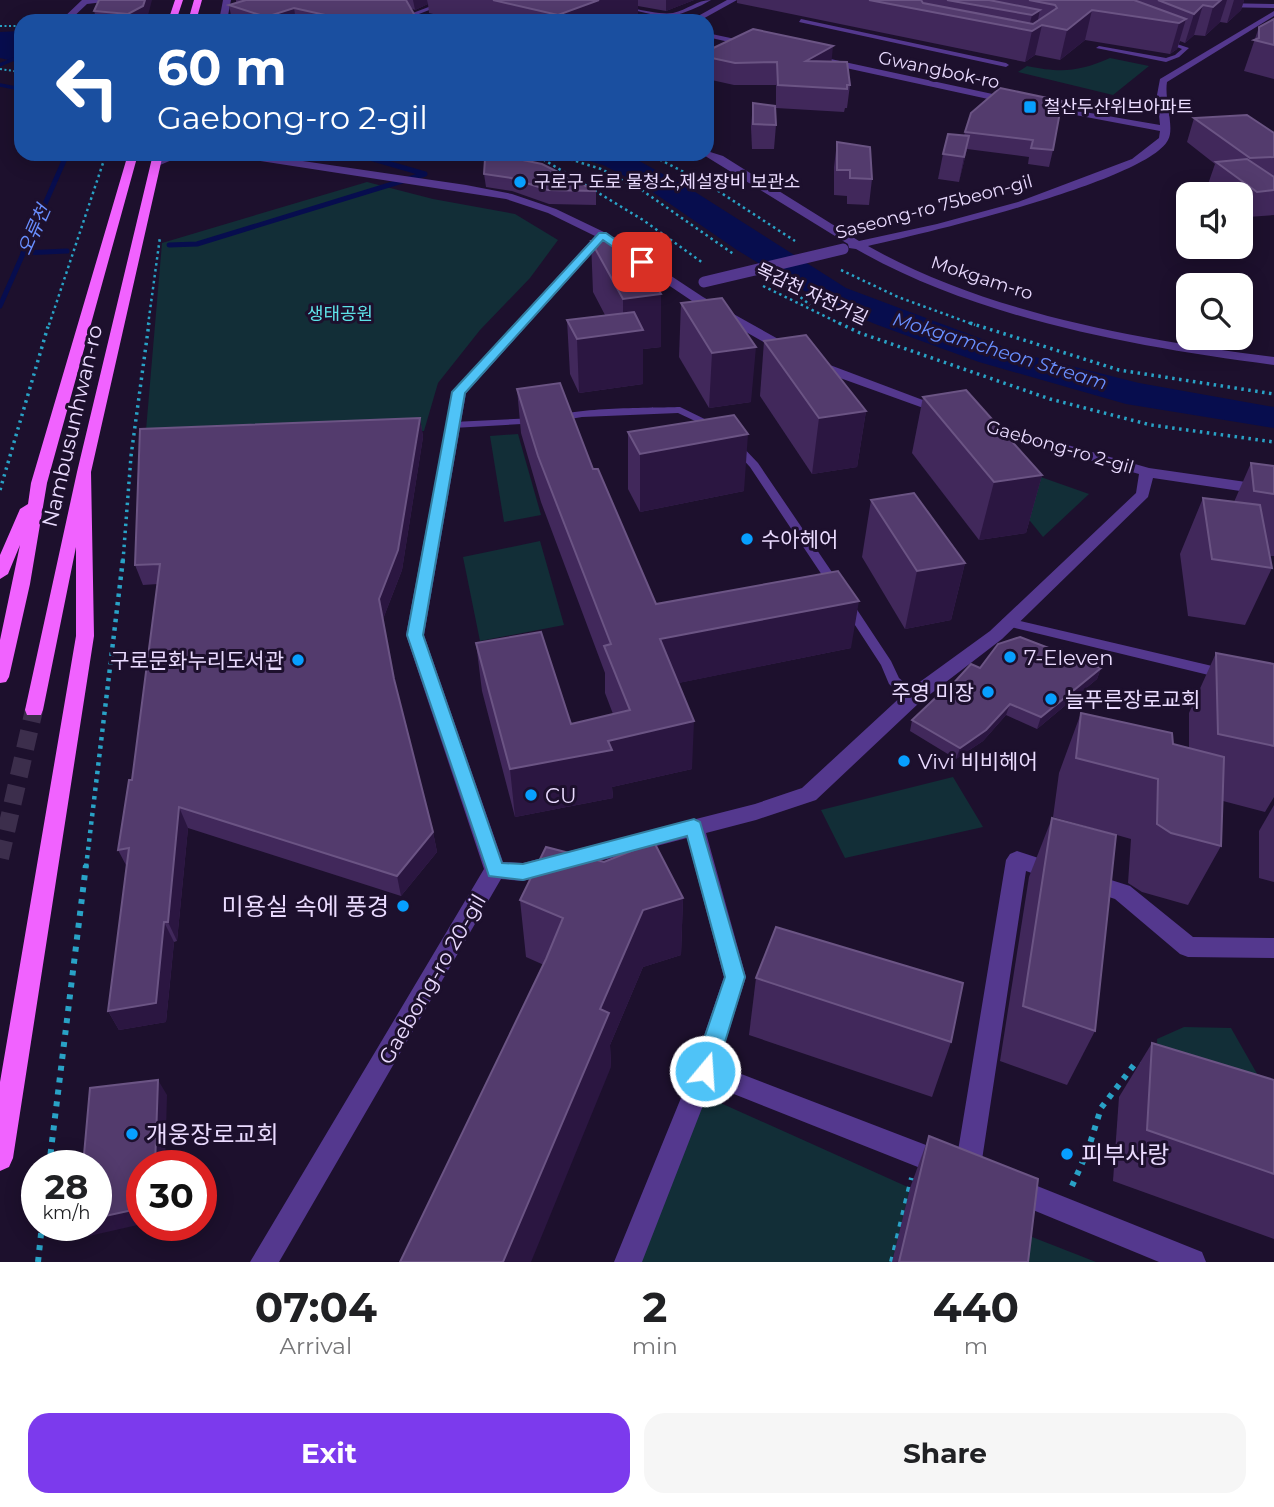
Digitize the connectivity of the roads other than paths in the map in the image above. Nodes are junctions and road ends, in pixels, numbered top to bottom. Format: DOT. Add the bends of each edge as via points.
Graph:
graph roads {
  1 [pos="117,0"];
  2 [pos="453,0"];
  3 [pos="593,0"];
  4 [pos="708,0"];
  5 [pos="733,0"];
  6 [pos="85,1"];
  7 [pos="1215,4"];
  8 [pos="1274,6"];
  9 [pos="1274,13"];
  10 [pos="71,14"];
  11 [pos="414,14"];
  12 [pos="659,14"];
  13 [pos="677,14"];
  14 [pos="706,14"];
  15 [pos="801,22"];
  16 [pos="1152,35"];
  17 [pos="912,36"];
  18 [pos="714,37"];
  19 [pos="901,42"];
  20 [pos="763,47"];
  21 [pos="1099,48"];
  22 [pos="814,59"];
  23 [pos="1006,65"];
  24 [pos="1016,102"];
  25 [pos="1028,105"];
  26 [pos="1166,129"];
  27 [pos="714,156"];
  28 [pos="131,161"];
  29 [pos="157,161"];
  30 [pos="282,161"];
  31 [pos="602,235"];
  32 [pos="858,245"];
  33 [pos="680,288"];
  34 [pos="1274,360"];
  35 [pos="453,425"];
  36 [pos="84,472"];
  37 [pos="1147,472"];
  38 [pos="39,483"];
  39 [pos="1274,491"];
  40 [pos="0,574"];
  41 [pos="1007,622"];
  42 [pos="1234,676"];
  43 [pos="0,677"];
  44 [pos="914,697"];
  45 [pos="34,709"];
  46 [pos="694,827"];
  47 [pos="495,870"];
  48 [pos="1274,948"];
  49 [pos="705,1071"];
  50 [pos="0,1158"];
  51 [pos="967,1174"];
  52 [pos="264,1262"];
  53 [pos="628,1262"];
  54 [pos="1192,1262"];
  1 -- 6 [label="street"];
  2 -- 11 [label="lane"];
  3 -- 12 [label="lane"];
  4 -- 13 [label="lane"];
  5 -- 14 [label="street"];
  6 -- 10 [label="street"];
  7 -- 8 [label="street"];
  9 -- 26 [label="street" via="1163,81 1160,91"];
  15 -- 19 [label="lane"];
  16 -- 21 [label="lane" via="1186,48 1166,60"];
  17 -- 19 [label="lane"];
  18 -- 20 [label="street"];
  19 -- 23 [label="lane"];
  22 -- 24 [label="street, Gwangbok-ro"];
  25 -- 26 [label="street"];
  26 -- 32 [label="street, Saseong-ro 75beon-gil" via="1164,139 1136,161 1074,185 987,214"];
  27 -- 32 [label="street, Mokgam-ro"];
  28 -- 38 [label="main road, Nambusunhwan-ro"];
  29 -- 36 [label="main road, Nambusunhwan-ro"];
  30 -- 31 [label="street, Gaebong-ro 2-gil" via="508,196"];
  31 -- 33 [label="street, Gaebong-ro 2-gil"];
  31 -- 35 [label="street, Gaebong-ro 20-gil" via="458,392"];
  32 -- 33 [label="street, Saseong-ro 75beon-gil, bridge"];
  32 -- 34 [label="street, Mokgam-ro" via="898,268 1000,306 1167,347"];
  33 -- 37 [label="street, Gaebong-ro 2-gil" via="809,362 963,418"];
  35 -- 44 [label="lane" via="680,410 725,434 754,465 894,681"];
  35 -- 47 [label="street, Gaebong-ro 20-gil" via="415,635"];
  36 -- 45 [label="main road, Nambusunhwan-ro"];
  36 -- 50 [label="main road" via="85,636"];
  37 -- 39 [label="street, Gaebong-ro 2-gil"];
  37 -- 41 [label="street, Gaebong-ro 2-gil" via="1143,494"];
  38 -- 40 [label="main road"];
  38 -- 43 [label="main road, Nambusunhwan-ro"];
  41 -- 42 [label="lane"];
  41 -- 44 [label="street, Gaebong-ro 2-gil"];
  44 -- 46 [label="street, Gaebong-ro 2-gil" via="809,794"];
  46 -- 47 [label="street, Gaebong-ro 2-gil" via="523,872"];
  46 -- 49 [label="street" via="735,977"];
  47 -- 52 [label="street, Gaebong-ro 20-gil"];
  48 -- 51 [label="street" via="1188,947 1122,892 1017,860"];
  49 -- 51 [label="street"];
  49 -- 53 [label="street"];
  51 -- 54 [label="street"];
}
